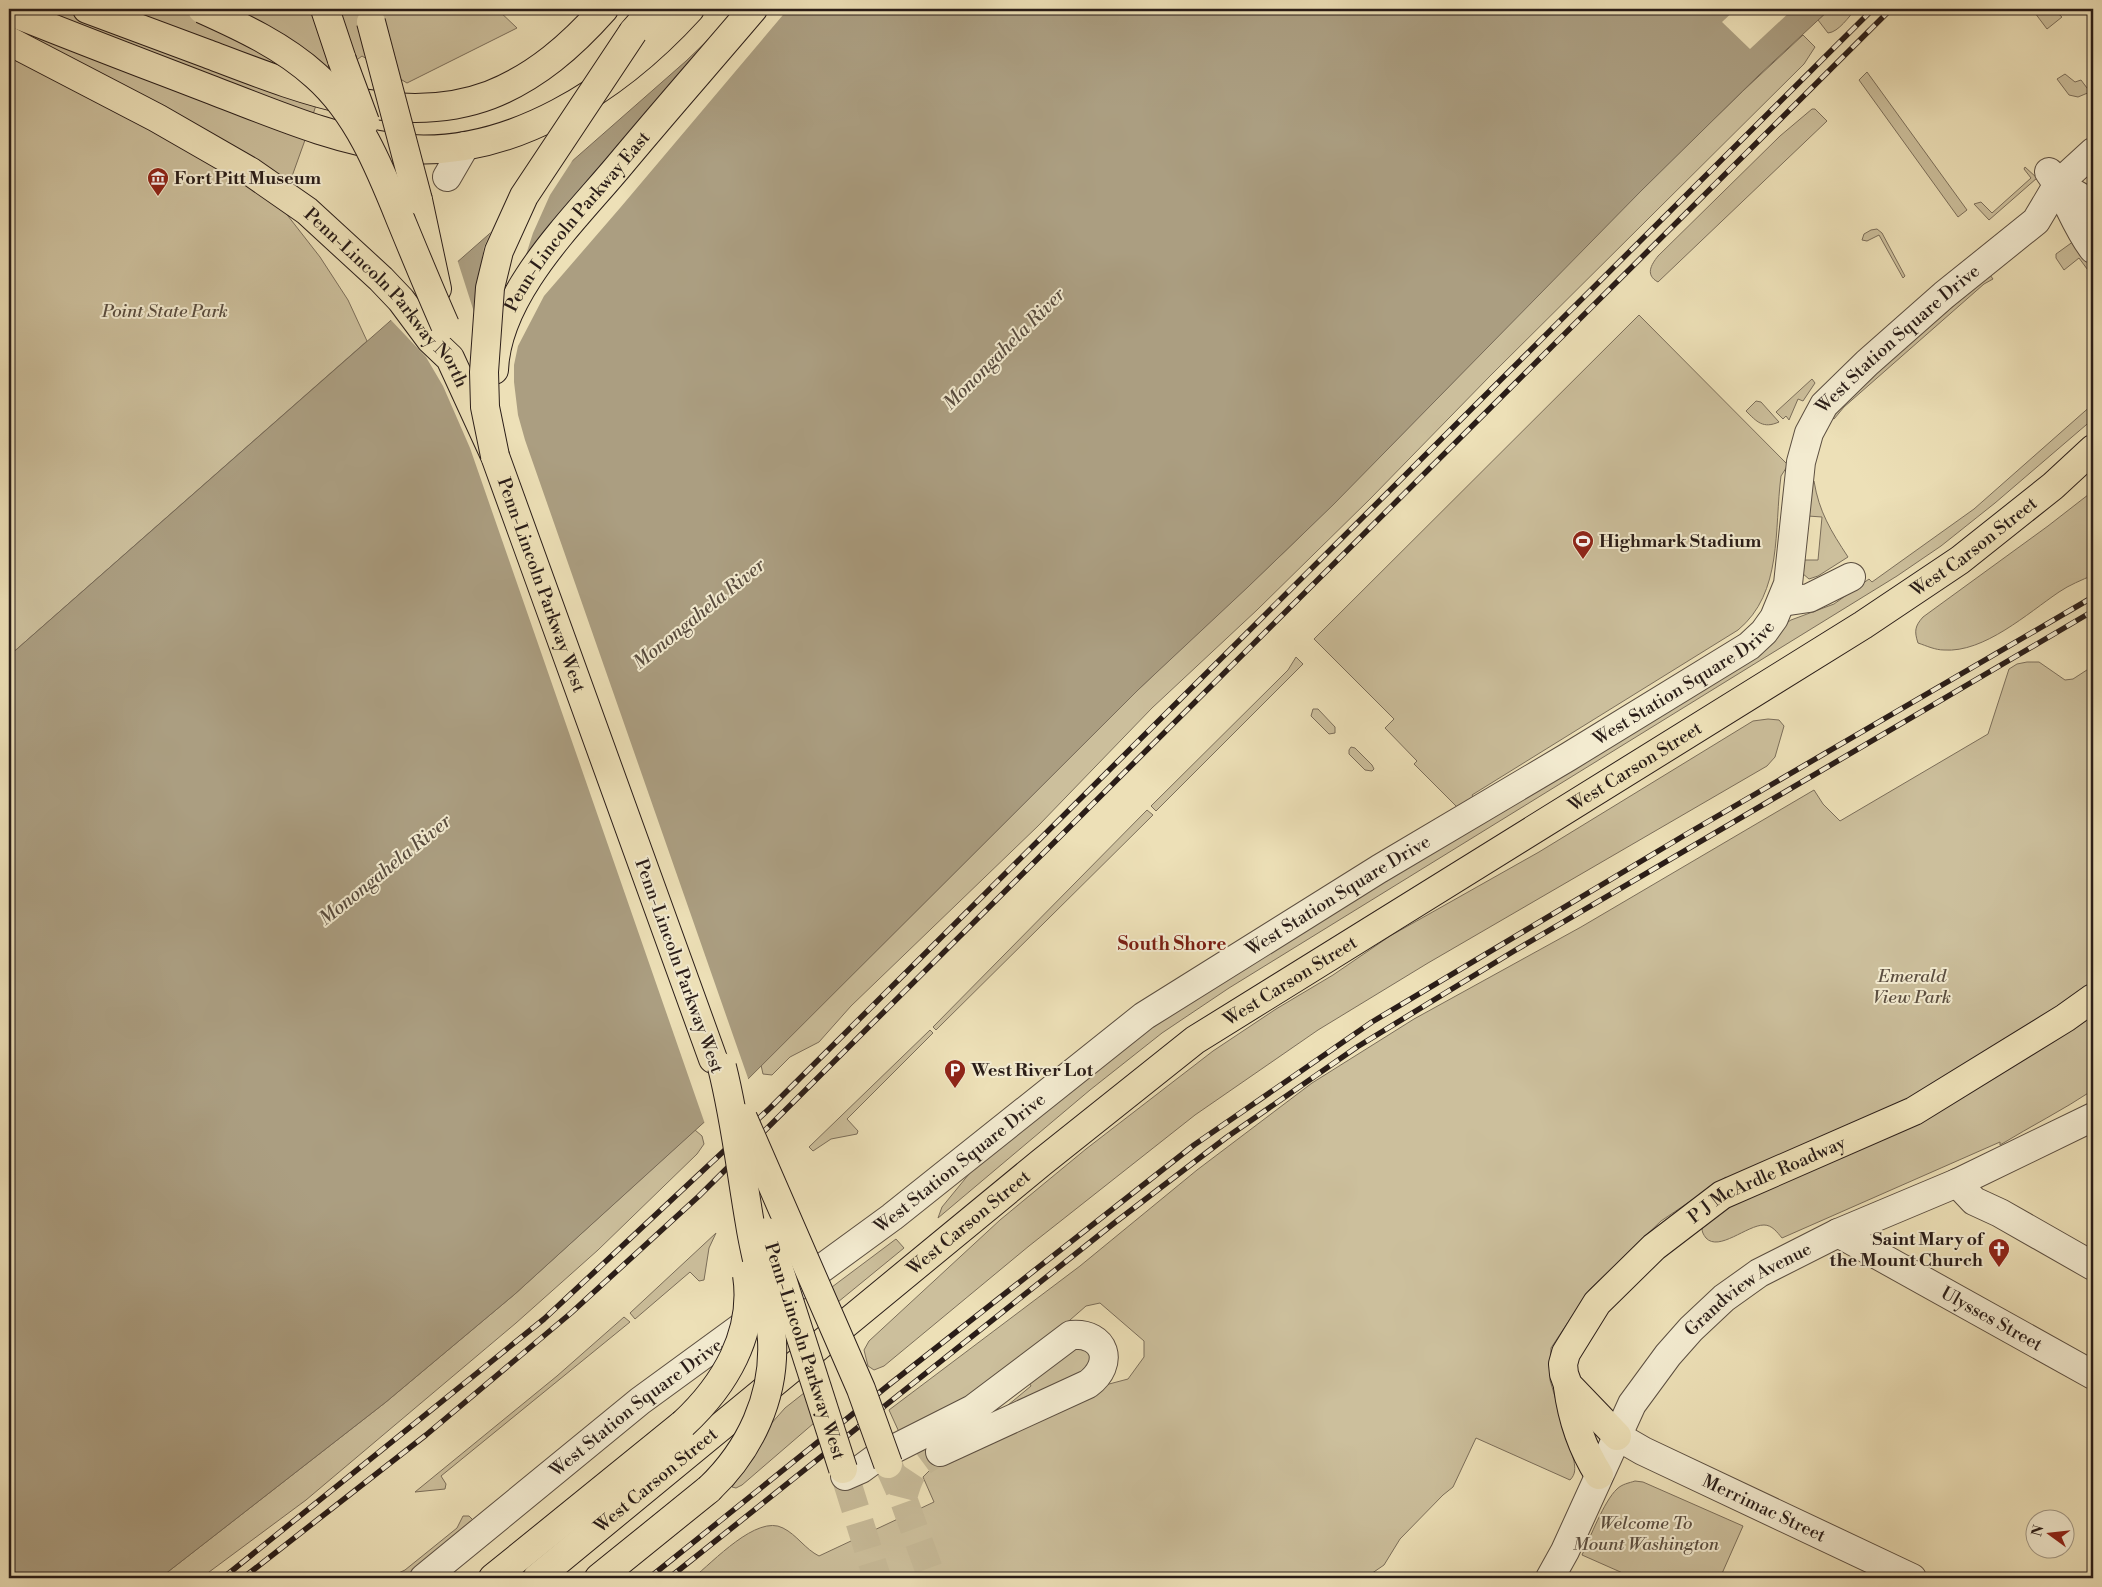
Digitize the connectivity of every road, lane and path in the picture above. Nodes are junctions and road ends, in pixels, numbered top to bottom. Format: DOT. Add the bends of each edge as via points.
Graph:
graph roads {
  1 [pos="88,9"];
  2 [pos="202,9"];
  3 [pos="325,9"];
  4 [pos="596,9"];
  5 [pos="604,9"];
  6 [pos="649,9"];
  7 [pos="653,9"];
  8 [pos="690,9"];
  9 [pos="753,9"];
  10 [pos="13,13"];
  11 [pos="369,15"];
  12 [pos="632,32"];
  13 [pos="579,37"];
  14 [pos="9,41"];
  15 [pos="9,59"];
  16 [pos="157,118"];
  17 [pos="464,146"];
  18 [pos="2093,152"];
  19 [pos="447,177"];
  20 [pos="2053,177"];
  21 [pos="2093,208"];
  22 [pos="2093,248"];
  23 [pos="444,324"];
  24 [pos="450,358"];
  25 [pos="2093,450"];
  26 [pos="500,463"];
  27 [pos="1851,577"];
  28 [pos="1782,602"];
  29 [pos="2093,998"];
  30 [pos="717,1063"];
  31 [pos="2091,1122"];
  32 [pos="1957,1184"];
  33 [pos="1838,1234"];
  34 [pos="2093,1266"];
  35 [pos="2093,1375"];
  36 [pos="1568,1385"];
  37 [pos="1617,1436"];
  38 [pos="940,1452"];
  39 [pos="888,1464"];
  40 [pos="1599,1475"];
  41 [pos="845,1476"];
  42 [pos="424,1578"];
  43 [pos="493,1578"];
  44 [pos="537,1578"];
  45 [pos="599,1578"];
  46 [pos="1550,1578"];
  47 [pos="1912,1578"];
  1 -- 13 [label="main road" via="275,79 389,107 439,107 489,95 534,73"];
  2 -- 23 [label="main road, Penn-Lincoln Parkway North, bridge" via="270,42 317,77 336,98 376,162"];
  3 -- 24 [label="main road, bridge" via="423,274"];
  4 -- 13 [label="main road"];
  5 -- 13 [label="main road"];
  6 -- 12 [label="main road, Penn-Lincoln Parkway East"];
  7 -- 12 [label="main road"];
  8 -- 17 [label="main road" via="634,62 576,101 518,131"];
  9 -- 26 [label="main road, Penn-Lincoln Parkway East" via="551,246 514,303 504,324 494,362 494,408"];
  10 -- 17 [label="main road" via="320,130 397,148"];
  11 -- 23 [label="main road, bridge" via="410,168"];
  12 -- 26 [label="main road, Penn-Lincoln Parkway East, bridge" via="524,196 499,252 490,288 484,372 486,407"];
  14 -- 16 [label="main road, Penn-Lincoln Parkway North"];
  15 -- 16 [label="main road"];
  16 -- 24 [label="main road, Penn-Lincoln Parkway North" via="251,172 313,216 381,278 430,339"];
  17 -- 19 [label="street"];
  18 -- 20 [label="street, West Station Square Drive"];
  20 -- 21 [label="street"];
  20 -- 22 [label="street" via="2080,231"];
  20 -- 28 [label="street, West Station Square Drive" via="2036,221 1944,295 1824,405 1811,427 1801,462 1792,564"];
  23 -- 26 [label="main road, Penn-Lincoln Parkway North, bridge"];
  24 -- 26 [label="main road, Penn-Lincoln Parkway North, bridge"];
  25 -- 44 [label="main road, West Carson Street" via="1960,560 1863,625 1195,1040"];
  26 -- 30 [label="main road, Penn-Lincoln Parkway West"];
  27 -- 28 [label="street" via="1809,598"];
  28 -- 42 [label="street, West Station Square Drive" via="1764,632 1749,646 1379,869 1144,1016 892,1217 640,1401"];
  29 -- 36 [label="main road, P J McArdle Roadway" via="1914,1111 1722,1195 1654,1248 1598,1303 1566,1353 1564,1369"];
  30 -- 39 [label="main road, Penn-Lincoln Parkway West, bridge" via="861,1389"];
  30 -- 41 [label="main road, Penn-Lincoln Parkway West, bridge"];
  30 -- 43 [label="main road, bridge" via="748,1280 748,1321 742,1340 714,1390 689,1419"];
  30 -- 45 [label="main road, bridge" via="770,1322 772,1356 767,1392 749,1440 717,1482"];
  31 -- 32 [label="street, Grandview Avenue"];
  32 -- 33 [label="street, Grandview Avenue"];
  32 -- 34 [label="street" via="1974,1201"];
  33 -- 35 [label="street, Ulysses Street"];
  33 -- 37 [label="street, Grandview Avenue" via="1759,1274 1724,1298 1668,1355 1632,1404"];
  36 -- 37 [label="main road"];
  36 -- 40 [label="main road, P J McArdle Roadway" via="1570,1407 1588,1457"];
  37 -- 40 [label="street, Grandview Avenue"];
  37 -- 47 [label="street, Merrimac Street"];
  38 -- 41 [label="street" via="1088,1384 1098,1377 1103,1367 1104,1356 1100,1346 1083,1334 1072,1335 973,1409"];
  40 -- 46 [label="street, Grandview Avenue"];
}
